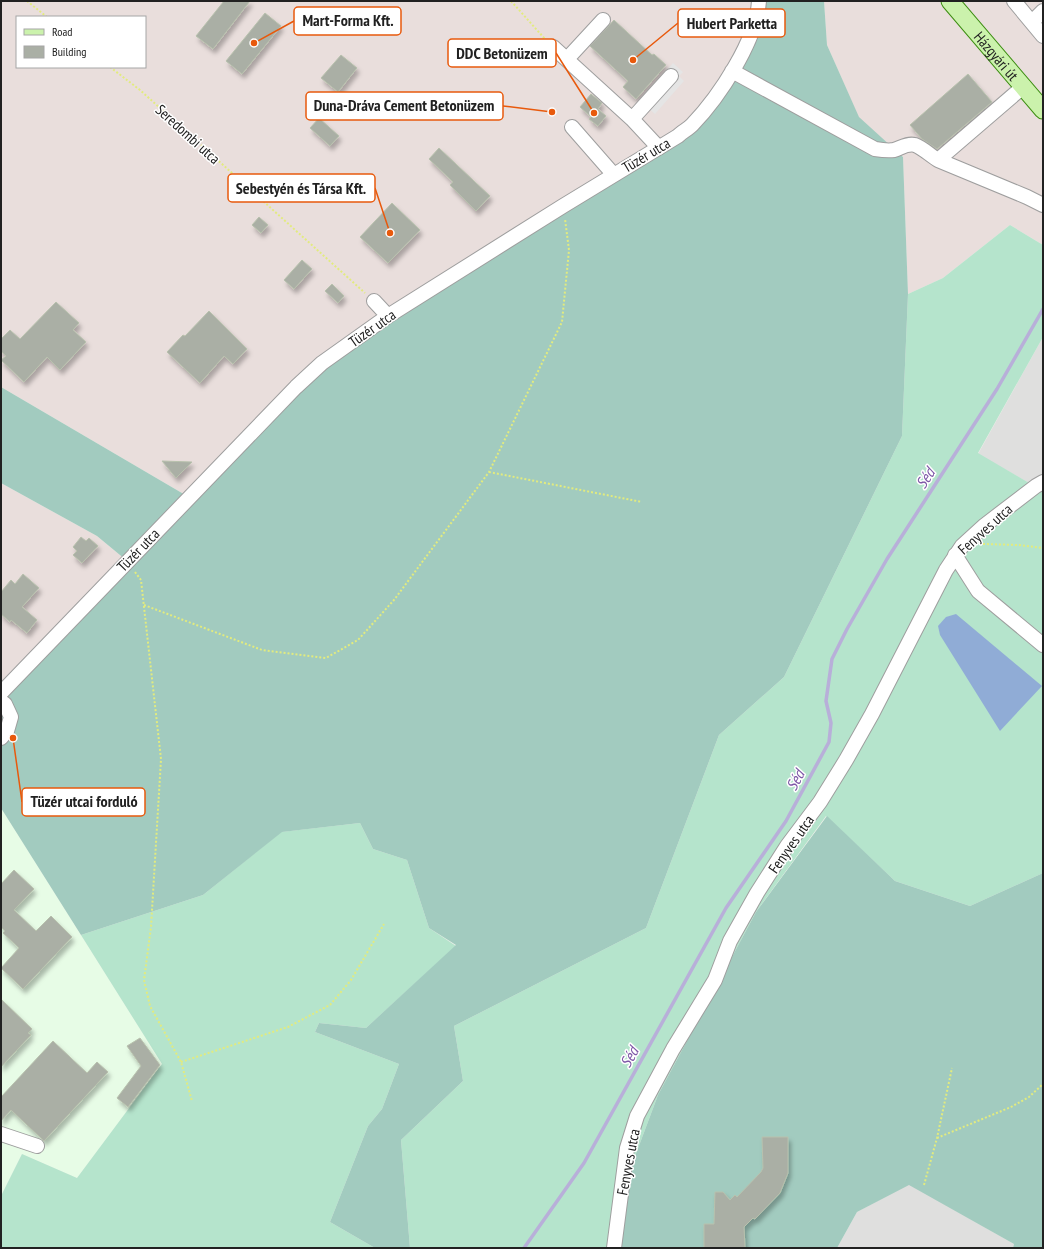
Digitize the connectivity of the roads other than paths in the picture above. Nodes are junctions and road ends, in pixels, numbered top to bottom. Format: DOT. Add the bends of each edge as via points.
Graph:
graph roads {
  1 [pos="759,1"];
  2 [pos="950,1"];
  3 [pos="1014,1"];
  4 [pos="1043,11"];
  5 [pos="603,20"];
  6 [pos="1032,22"];
  7 [pos="1043,36"];
  8 [pos="553,47"];
  9 [pos="567,59"];
  10 [pos="732,71"];
  11 [pos="671,76"];
  12 [pos="1024,86"];
  13 [pos="1043,110"];
  14 [pos="632,119"];
  15 [pos="572,127"];
  16 [pos="659,148"];
  17 [pos="938,160"];
  18 [pos="614,175"];
  19 [pos="1043,205"];
  20 [pos="374,301"];
  21 [pos="388,316"];
  22 [pos="1041,480"];
  23 [pos="959,550"];
  24 [pos="1043,645"];
  25 [pos="1,693"];
  26 [pos="1,701"];
  27 [pos="1,738"];
  28 [pos="1,1134"];
  29 [pos="37,1146"];
  30 [pos="614,1248"];
  1 -- 10 [label="street, Tüzér utca" via="754,27"];
  2 -- 12 [label="main road, Házgyári út"];
  3 -- 6 [label="street"];
  4 -- 6 [label="street"];
  5 -- 9 [label="street"];
  6 -- 7 [label="street"];
  8 -- 9 [label="street"];
  9 -- 14 [label="street"];
  10 -- 16 [label="street, Tüzér utca" via="692,125"];
  10 -- 17 [label="street" via="875,149 893,150 904,145 913,145"];
  11 -- 14 [label="street"];
  12 -- 13 [label="main road, Házgyári út"];
  12 -- 17 [label="street"];
  14 -- 16 [label="street"];
  15 -- 18 [label="street"];
  16 -- 18 [label="street, Tüzér utca"];
  17 -- 19 [label="street"];
  18 -- 21 [label="street, Tüzér utca"];
  20 -- 21 [label="street"];
  21 -- 25 [label="street, Tüzér utca" via="322,363 296,386"];
  22 -- 23 [label="street, Fenyves utca" via="985,525"];
  23 -- 24 [label="street" via="978,591"];
  23 -- 30 [label="street, Fenyves utca" via="846,760 757,893 730,941 716,980 673,1049 637,1116 627,1148"];
  26 -- 27 [label="street" via="12,718"];
  28 -- 29 [label="street"];
}
